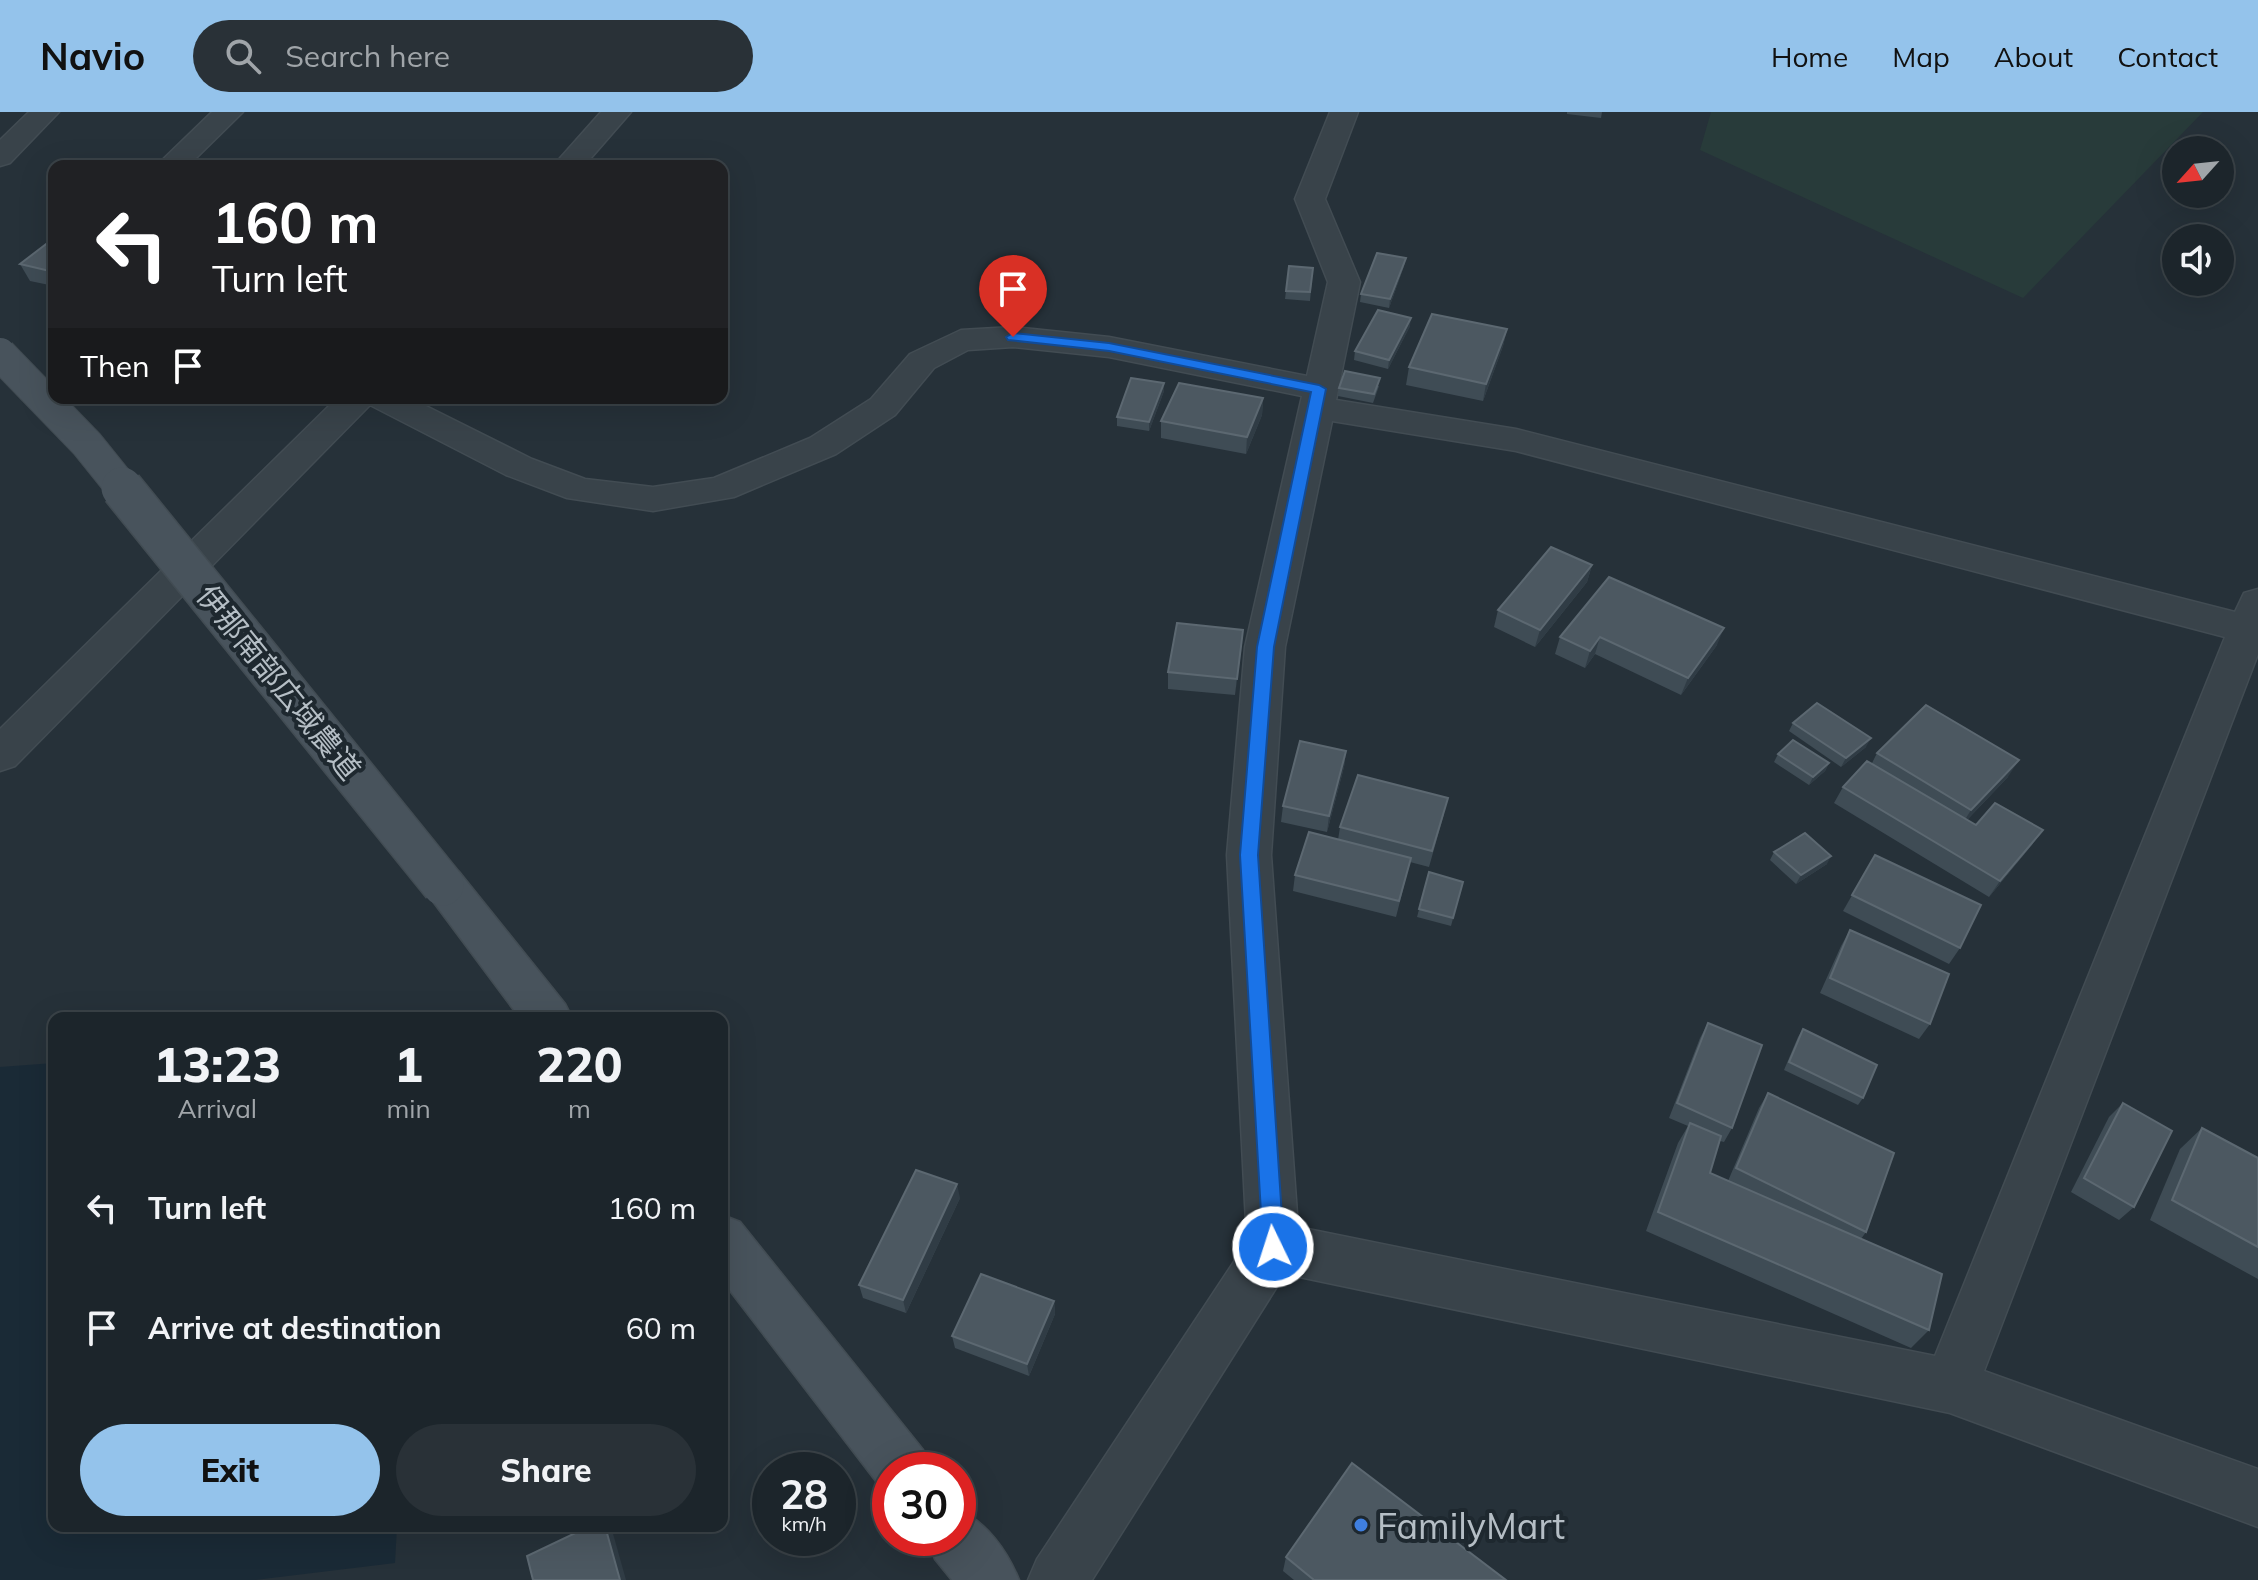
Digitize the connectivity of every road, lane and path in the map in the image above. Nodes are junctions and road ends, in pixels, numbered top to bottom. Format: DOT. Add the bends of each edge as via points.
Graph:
graph roads {
  1 [pos="45,112"];
  2 [pos="229,112"];
  3 [pos="617,112"];
  4 [pos="1344,112"];
  5 [pos="0,157"];
  6 [pos="177,160"];
  7 [pos="573,160"];
  8 [pos="0,354"];
  9 [pos="1317,398"];
  10 [pos="48,404"];
  11 [pos="48,404"];
  12 [pos="351,404"];
  13 [pos="394,404"];
  14 [pos="2255,621"];
  15 [pos="0,755"];
  16 [pos="543,1012"];
  17 [pos="728,1247"];
  18 [pos="1273,1247"];
  19 [pos="1950,1386"];
  20 [pos="889,1452"];
  21 [pos="2258,1498"];
  22 [pos="970,1556"];
  23 [pos="989,1580"];
  24 [pos="1058,1580"];
  1 -- 5 [label="street"];
  2 -- 6 [label="street"];
  3 -- 7 [label="street"];
  4 -- 9 [label="street" via="1310,199 1344,282"];
  8 -- 10 [label="street, 伊那南部広域農道, bridge"];
  9 -- 13 [label="street" via="1109,347 1013,337 961,340 922,361 883,407 823,446 721,489 653,499 580,490 519,467"];
  9 -- 14 [label="street" via="1516,440"];
  9 -- 18 [label="street" via="1265,647 1249,855"];
  11 -- 16 [label="street, 伊那南部広域農道, bridge" via="87,444"];
  12 -- 15 [label="street"];
  14 -- 19 [label="street"];
  17 -- 20 [label="street"];
  18 -- 19 [label="street"];
  18 -- 24 [label="street"];
  19 -- 21 [label="street"];
  22 -- 23 [label="street"];
}
